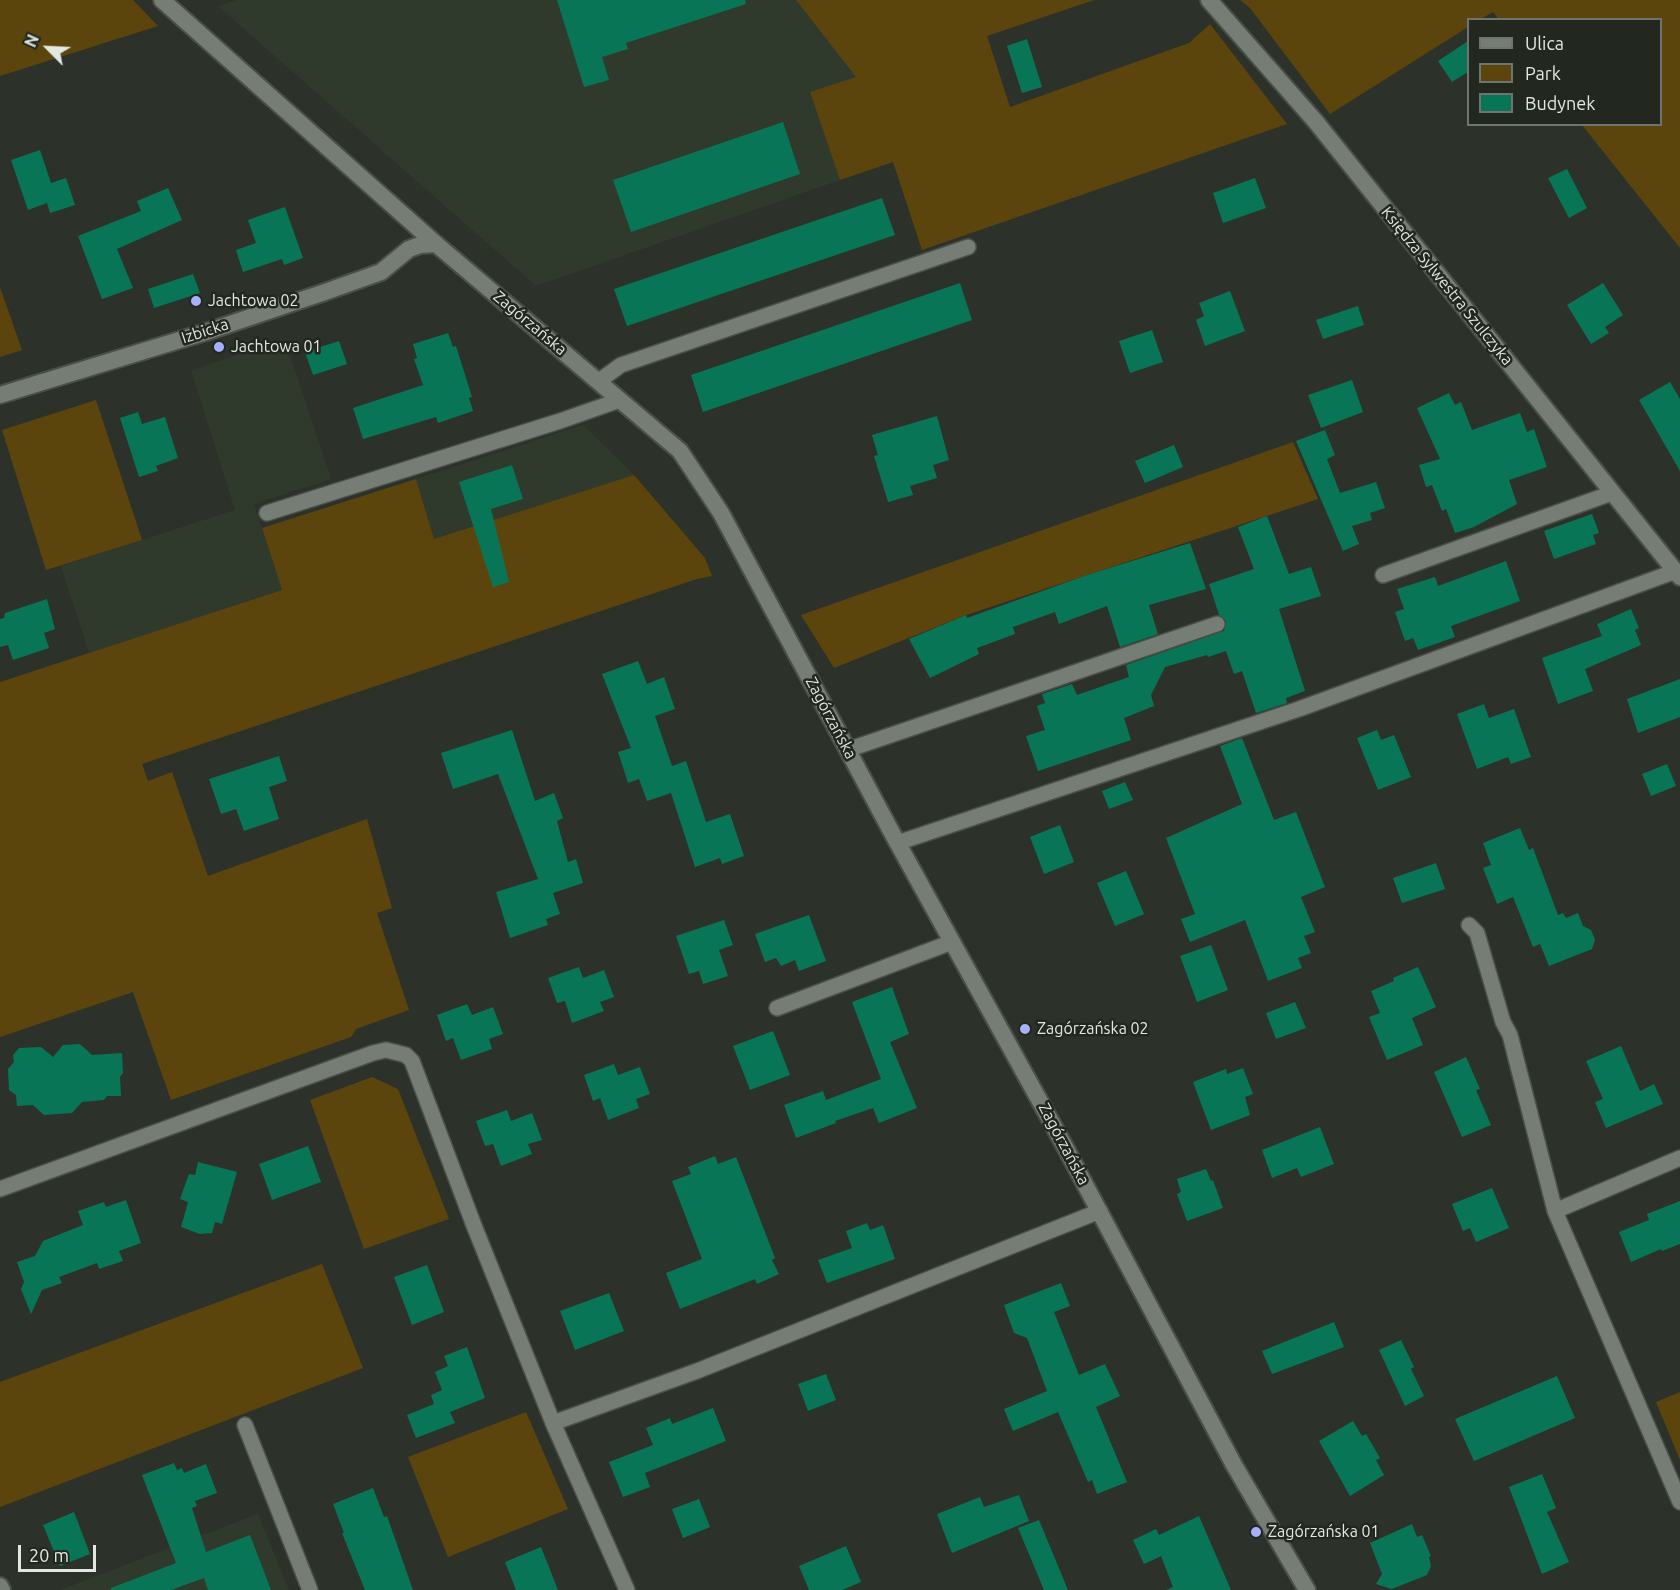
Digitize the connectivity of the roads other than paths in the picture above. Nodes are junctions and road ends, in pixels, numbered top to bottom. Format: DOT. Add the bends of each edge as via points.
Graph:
graph roads {
  1 [pos="162,0"];
  2 [pos="1209,0"];
  3 [pos="436,244"];
  4 [pos="968,247"];
  5 [pos="598,381"];
  6 [pos="0,395"];
  7 [pos="620,400"];
  8 [pos="1612,493"];
  9 [pos="267,513"];
  10 [pos="1678,574"];
  11 [pos="1383,575"];
  12 [pos="1218,624"];
  13 [pos="847,750"];
  14 [pos="897,843"];
  15 [pos="1469,925"];
  16 [pos="952,942"];
  17 [pos="777,1008"];
  18 [pos="1680,1158"];
  19 [pos="0,1189"];
  20 [pos="1100,1211"];
  21 [pos="1555,1211"];
  22 [pos="553,1423"];
  23 [pos="245,1425"];
  24 [pos="1680,1502"];
  25 [pos="310,1590"];
  26 [pos="627,1590"];
  27 [pos="1307,1590"];
  1 -- 3 [label="street, Zagórzańska"];
  2 -- 8 [label="street, Księdza Sylwestra Szulczyka" via="1316,122"];
  3 -- 5 [label="street, Zagórzańska"];
  3 -- 6 [label="street, Izbicka" via="409,249 381,272 325,292"];
  4 -- 5 [label="lane" via="621,365"];
  5 -- 7 [label="street, Zagórzańska"];
  7 -- 9 [label="lane"];
  7 -- 13 [label="street, Zagórzańska" via="680,451 715,504"];
  8 -- 10 [label="street, Księdza Sylwestra Szulczyka"];
  8 -- 11 [label="lane"];
  10 -- 14 [label="lane" via="1299,709"];
  12 -- 13 [label="lane"];
  13 -- 14 [label="street, Zagórzańska"];
  14 -- 16 [label="street, Zagórzańska"];
  15 -- 21 [label="lane" via="1477,933 1510,1035"];
  16 -- 17 [label="lane"];
  16 -- 20 [label="street, Zagórzańska"];
  18 -- 21 [label="lane"];
  19 -- 22 [label="lane" via="373,1053 386,1050 406,1055 412,1061"];
  20 -- 22 [label="lane" via="697,1371"];
  20 -- 27 [label="street, Zagórzańska" via="1234,1465"];
  21 -- 24 [label="lane"];
  22 -- 26 [label="lane"];
  23 -- 25 [label="lane"];
}
